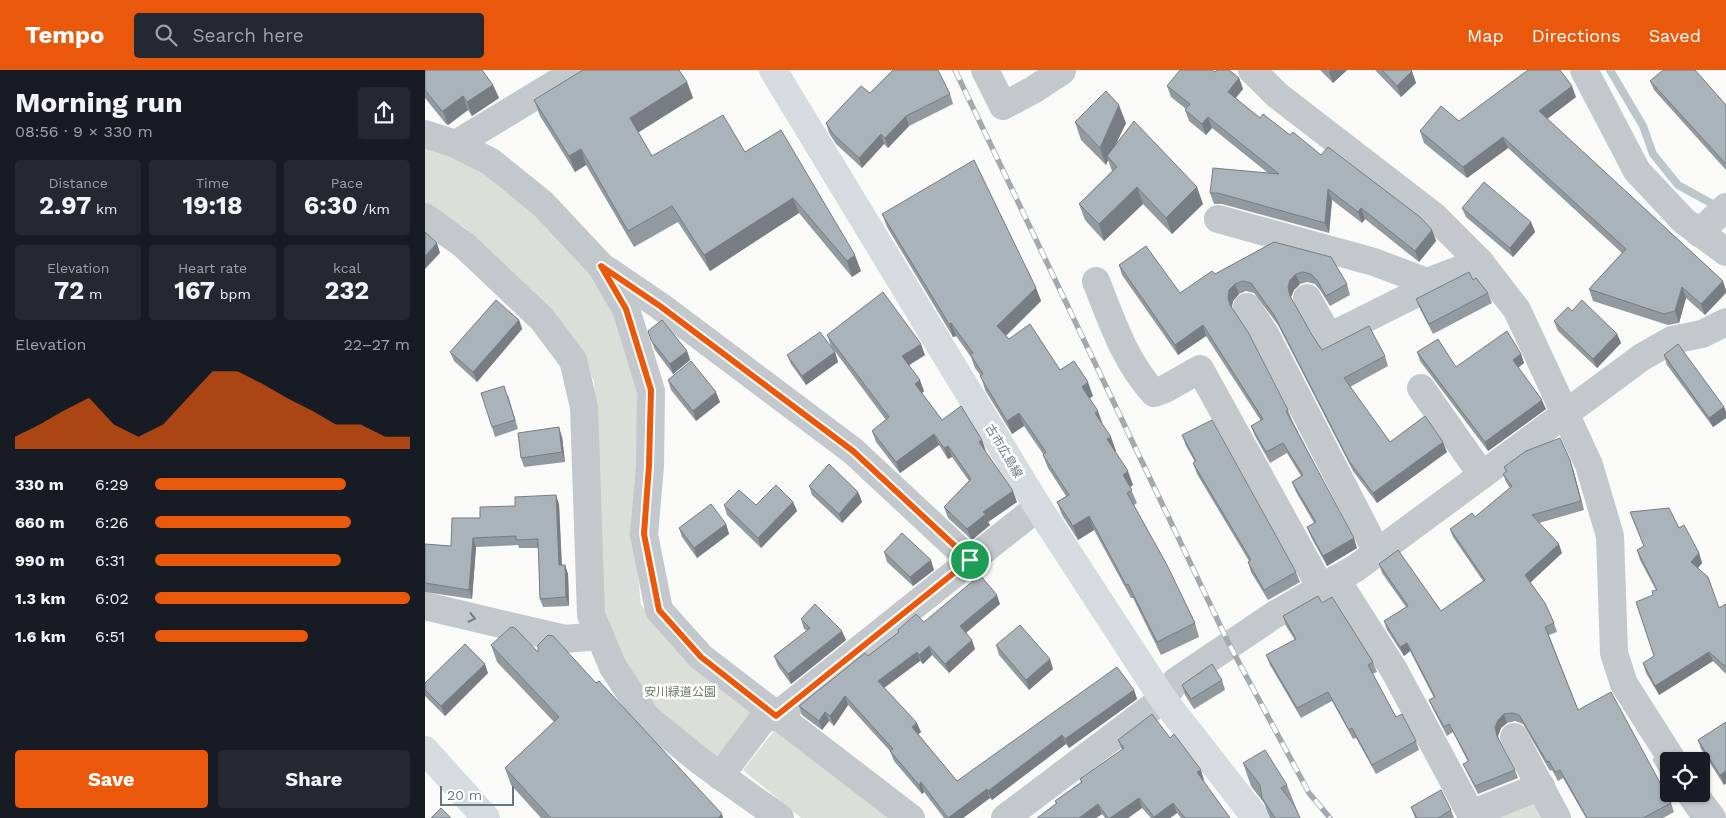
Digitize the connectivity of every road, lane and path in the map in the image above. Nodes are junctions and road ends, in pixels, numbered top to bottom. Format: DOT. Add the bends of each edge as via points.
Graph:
graph roads {
  1 [pos="578,70"];
  2 [pos="773,70"];
  3 [pos="985,70"];
  4 [pos="1251,70"];
  5 [pos="1584,70"];
  6 [pos="1062,71"];
  7 [pos="425,134"];
  8 [pos="455,144"];
  9 [pos="1726,207"];
  10 [pos="425,217"];
  11 [pos="1218,219"];
  12 [pos="1699,233"];
  13 [pos="1726,252"];
  14 [pos="1480,262"];
  15 [pos="601,266"];
  16 [pos="1096,281"];
  17 [pos="1427,282"];
  18 [pos="1307,298"];
  19 [pos="1247,308"];
  20 [pos="1726,322"];
  21 [pos="1421,388"];
  22 [pos="1564,414"];
  23 [pos="1482,475"];
  24 [pos="1037,506"];
  25 [pos="1377,552"];
  26 [pos="970,560"];
  27 [pos="1329,584"];
  28 [pos="425,606"];
  29 [pos="600,636"];
  30 [pos="1163,699"];
  31 [pos="776,716"];
  32 [pos="1514,737"];
  33 [pos="425,750"];
  34 [pos="1667,752"];
  35 [pos="720,776"];
  36 [pos="1541,786"];
  37 [pos="1700,802"];
  38 [pos="486,818"];
  39 [pos="780,818"];
  40 [pos="911,818"];
  41 [pos="1005,818"];
  42 [pos="1256,818"];
  43 [pos="1557,818"];
  44 [pos="1712,818"];
  1 -- 8 [label="street"];
  2 -- 24 [label="main road, 古市広島線"];
  3 -- 6 [label="street" via="1003,106"];
  4 -- 14 [label="street" via="1277,95 1434,216"];
  5 -- 12 [label="street" via="1637,171"];
  7 -- 8 [label="street"];
  8 -- 15 [label="street" via="491,162 543,204"];
  9 -- 12 [label="street"];
  10 -- 29 [label="street" via="464,245 542,319 573,360 584,407 591,615"];
  11 -- 17 [label="street" via="1374,262"];
  12 -- 13 [label="street"];
  14 -- 17 [label="street"];
  14 -- 22 [label="street" via="1517,310"];
  15 -- 26 [label="street" via="660,306 853,451"];
  15 -- 31 [label="street" via="626,309 651,390 644,534 659,610 701,657"];
  16 -- 27 [label="street" via="1121,342 1154,393 1200,369"];
  17 -- 18 [label="street" via="1423,290 1329,337"];
  19 -- 25 [label="street" via="1265,334"];
  20 -- 22 [label="street" via="1702,334 1672,340"];
  21 -- 23 [label="street"];
  22 -- 23 [label="street"];
  22 -- 34 [label="street" via="1589,464 1610,536 1614,654 1624,684"];
  23 -- 25 [label="street"];
  24 -- 26 [label="street"];
  24 -- 30 [label="main road, 古市広島線"];
  25 -- 27 [label="street"];
  26 -- 31 [label="street"];
  27 -- 30 [label="street" via="1222,649 1176,682"];
  27 -- 36 [label="street" via="1394,670 1471,814"];
  28 -- 29 [label="street, one-way" via="565,639"];
  29 -- 35 [label="street" via="613,668 646,717"];
  30 -- 41 [label="street"];
  30 -- 42 [label="main road, 古市広島線"];
  31 -- 35 [label="street" via="763,719"];
  31 -- 40 [label="street"];
  32 -- 36 [label="street"];
  33 -- 38 [label="main road"];
  35 -- 39 [label="street"];
  36 -- 43 [label="street"];
  37 -- 44 [label="street"];
}
